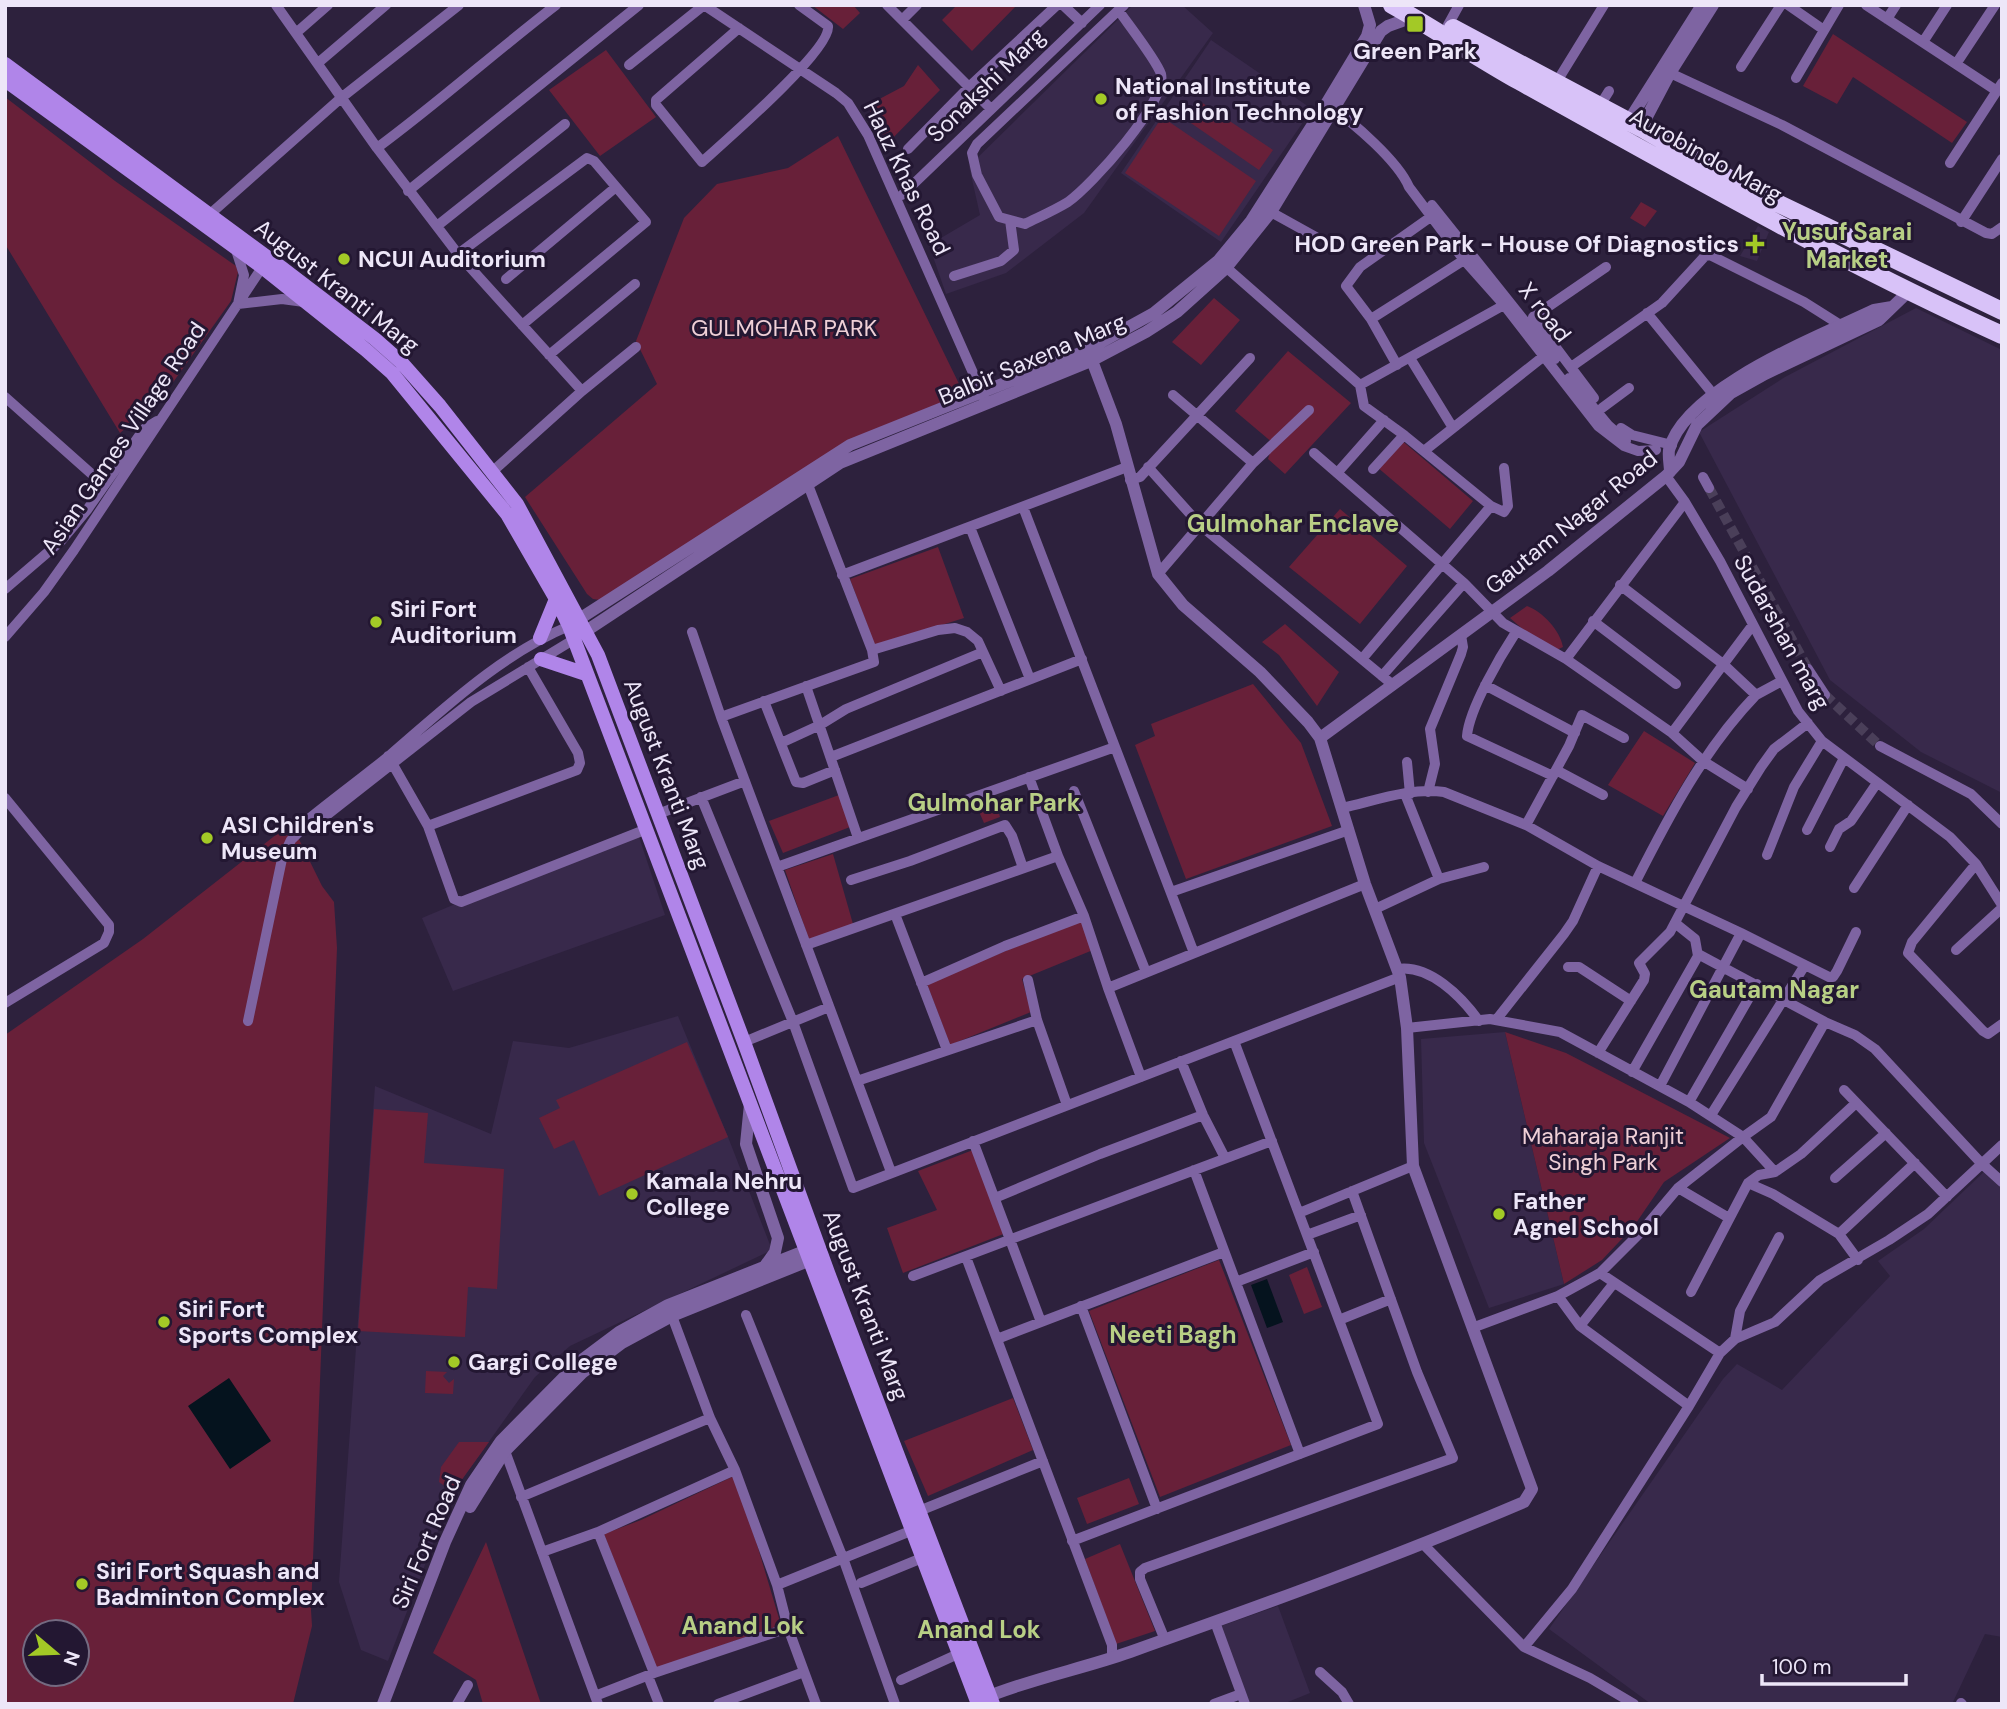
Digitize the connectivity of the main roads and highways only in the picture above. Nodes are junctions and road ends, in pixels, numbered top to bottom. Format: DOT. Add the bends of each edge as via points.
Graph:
graph roads {
  1 [pos="1392,5"];
  2 [pos="1413,11"];
  3 [pos="5,64"];
  4 [pos="5,80"];
  5 [pos="265,263"];
  6 [pos="1938,306"];
  7 [pos="2002,311"];
  8 [pos="2002,335"];
  9 [pos="2002,346"];
  10 [pos="556,599"];
  11 [pos="577,629"];
  12 [pos="540,638"];
  13 [pos="541,659"];
  14 [pos="586,674"];
  15 [pos="814,1253"];
  16 [pos="985,1701"];
  1 -- 2 [label="highway, Aurobindo Marg"];
  2 -- 6 [label="highway, Aurobindo Marg" via="1517,80"];
  2 -- 7 [label="highway, Aurobindo Marg" via="1556,83 1604,99 1635,125 1746,188"];
  3 -- 5 [label="main road, August Kranti Marg" via="209,215"];
  4 -- 5 [label="main road, August Kranti Marg" via="236,250"];
  5 -- 10 [label="main road, August Kranti Marg" via="408,391 508,514"];
  5 -- 11 [label="main road, August Kranti Marg" via="375,339 440,406 517,504"];
  6 -- 8 [label="highway, Aurobindo Marg"];
  6 -- 9 [label="highway" via="1956,325"];
  10 -- 11 [label="main road, August Kranti Marg"];
  10 -- 12 [label="main road"];
  11 -- 14 [label="main road, August Kranti Marg"];
  11 -- 15 [label="main road, August Kranti Marg" via="598,655 744,1042"];
  13 -- 14 [label="main road"];
  14 -- 15 [label="main road, August Kranti Marg"];
  15 -- 16 [label="main road, August Kranti Marg" via="919,1511"];
  15 -- 16 [label="main road, August Kranti Marg" via="873,1431 958,1654"];
}
